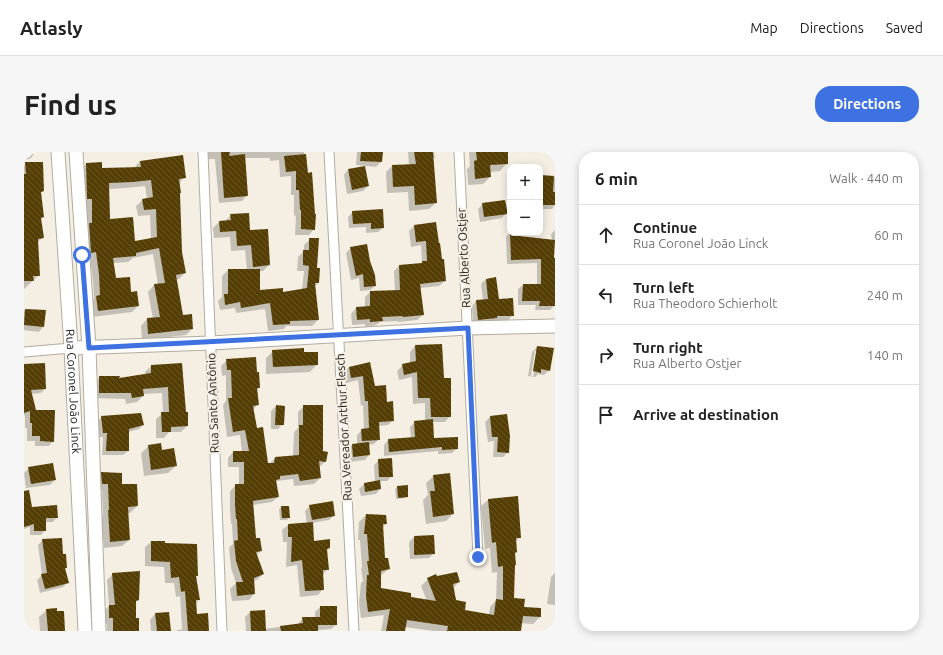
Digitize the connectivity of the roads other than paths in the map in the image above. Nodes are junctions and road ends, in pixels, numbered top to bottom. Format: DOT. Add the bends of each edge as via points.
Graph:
graph roads {
  1 [pos="58,152"];
  2 [pos="76,152"];
  3 [pos="203,152"];
  4 [pos="330,152"];
  5 [pos="459,152"];
  6 [pos="64,253"];
  7 [pos="82,255"];
  8 [pos="555,326"];
  9 [pos="468,328"];
  10 [pos="339,335"];
  11 [pos="211,342"];
  12 [pos="70,348"];
  13 [pos="89,348"];
  14 [pos="24,352"];
  15 [pos="478,557"];
  16 [pos="85,631"];
  17 [pos="99,631"];
  18 [pos="222,631"];
  19 [pos="354,631"];
  1 -- 6 [label="main road, Rua Coronel João Linck"];
  2 -- 7 [label="main road, Rua Coronel João Linck"];
  3 -- 11 [label="street, Rua Santo Antônio"];
  4 -- 10 [label="street, Rua Vereador Arthur Flesch"];
  5 -- 9 [label="street, Rua Alberto Ostjer"];
  6 -- 7 [label="main road"];
  6 -- 12 [label="main road, Rua Coronel João Linck"];
  7 -- 13 [label="main road, Rua Coronel João Linck"];
  8 -- 9 [label="main road"];
  9 -- 10 [label="main road"];
  9 -- 15 [label="street, Rua Alberto Ostjer"];
  10 -- 11 [label="main road"];
  10 -- 19 [label="street, Rua Vereador Arthur Flesch"];
  11 -- 13 [label="main road"];
  11 -- 18 [label="street, Rua Santo Antônio"];
  12 -- 13 [label="main road"];
  12 -- 14 [label="street"];
  12 -- 16 [label="main road, Rua Coronel João Linck"];
  13 -- 17 [label="main road, Rua Coronel João Linck"];
}
